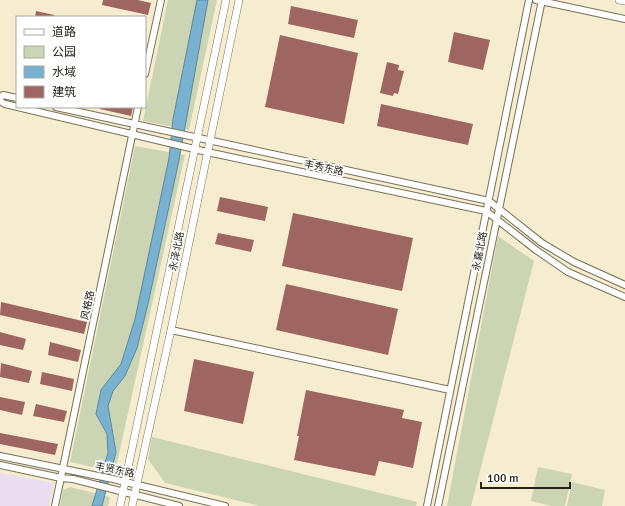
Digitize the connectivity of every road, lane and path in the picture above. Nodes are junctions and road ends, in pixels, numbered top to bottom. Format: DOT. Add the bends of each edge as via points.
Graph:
graph roads {
  1 [pos="161,0"];
  2 [pos="226,0"];
  3 [pos="239,0"];
  4 [pos="529,0"];
  5 [pos="540,0"];
  6 [pos="625,19"];
  7 [pos="146,69"];
  8 [pos="16,98"];
  9 [pos="0,99"];
  10 [pos="16,107"];
  11 [pos="22,108"];
  12 [pos="61,108"];
  13 [pos="138,108"];
  14 [pos="134,124"];
  15 [pos="132,134"];
  16 [pos="196,138"];
  17 [pos="209,141"];
  18 [pos="194,149"];
  19 [pos="206,152"];
  20 [pos="489,201"];
  21 [pos="498,207"];
  22 [pos="486,211"];
  23 [pos="496,218"];
  24 [pos="625,286"];
  25 [pos="625,296"];
  26 [pos="171,330"];
  27 [pos="450,390"];
  28 [pos="0,456"];
  29 [pos="0,465"];
  30 [pos="64,469"];
  31 [pos="61,478"];
  32 [pos="124,482"];
  33 [pos="137,484"];
  34 [pos="123,492"];
  35 [pos="134,495"];
  36 [pos="55,506"];
  37 [pos="120,506"];
  38 [pos="132,506"];
  39 [pos="179,506"];
  40 [pos="225,506"];
  41 [pos="427,506"];
  42 [pos="438,506"];
  1 -- 7 [label="street"];
  2 -- 16 [label="main road, 永泽北路"];
  3 -- 17 [label="main road, 永泽北路"];
  4 -- 20 [label="street, 永嘉北路"];
  5 -- 6 [label="street"];
  5 -- 21 [label="street, 永嘉北路"];
  8 -- 9 [label="street, 丰秀东路" via="3,95"];
  9 -- 10 [label="street, 丰秀东路" via="5,104"];
  11 -- 15 [label="street, 丰秀东路"];
  12 -- 14 [label="street, 丰秀东路"];
  13 -- 14 [label="street, 风格路"];
  14 -- 15 [label="street, 风格路"];
  14 -- 16 [label="street, 丰秀东路"];
  15 -- 18 [label="street, 丰秀东路"];
  15 -- 30 [label="street, 风格路"];
  16 -- 17 [label="street, 丰秀东路"];
  16 -- 18 [label="main road, 永泽北路"];
  17 -- 19 [label="main road, 永泽北路"];
  17 -- 20 [label="street, 丰秀东路"];
  18 -- 19 [label="street, 丰秀东路"];
  18 -- 32 [label="main road, 永泽北路"];
  19 -- 22 [label="street, 丰秀东路"];
  19 -- 26 [label="main road, 永泽北路"];
  20 -- 21 [label="street, 丰秀东路"];
  20 -- 22 [label="street, 永嘉北路"];
  21 -- 23 [label="street, 永嘉北路"];
  21 -- 24 [label="street, 丰秀东路" via="542,243 574,262"];
  22 -- 23 [label="street, 丰秀东路"];
  22 -- 27 [label="street, 永嘉北路"];
  23 -- 25 [label="street, 丰秀东路" via="568,272"];
  23 -- 42 [label="street, 永嘉北路"];
  26 -- 27 [label="street"];
  26 -- 33 [label="main road, 永泽北路"];
  27 -- 41 [label="street, 永嘉北路"];
  28 -- 30 [label="street, 丰贤东路"];
  29 -- 31 [label="street, 丰贤东路"];
  30 -- 31 [label="street, 风格路"];
  30 -- 32 [label="street, 丰贤东路"];
  31 -- 34 [label="street, 丰贤东路"];
  31 -- 36 [label="street, 风格路"];
  32 -- 33 [label="street, 丰贤东路"];
  32 -- 34 [label="main road, 永泽北路"];
  33 -- 35 [label="main road, 永泽北路"];
  33 -- 40 [label="street, 丰贤东路"];
  34 -- 35 [label="street, 丰贤东路"];
  34 -- 37 [label="main road, 永泽北路"];
  35 -- 38 [label="main road, 永泽北路"];
  35 -- 39 [label="street, 丰贤东路"];
}
